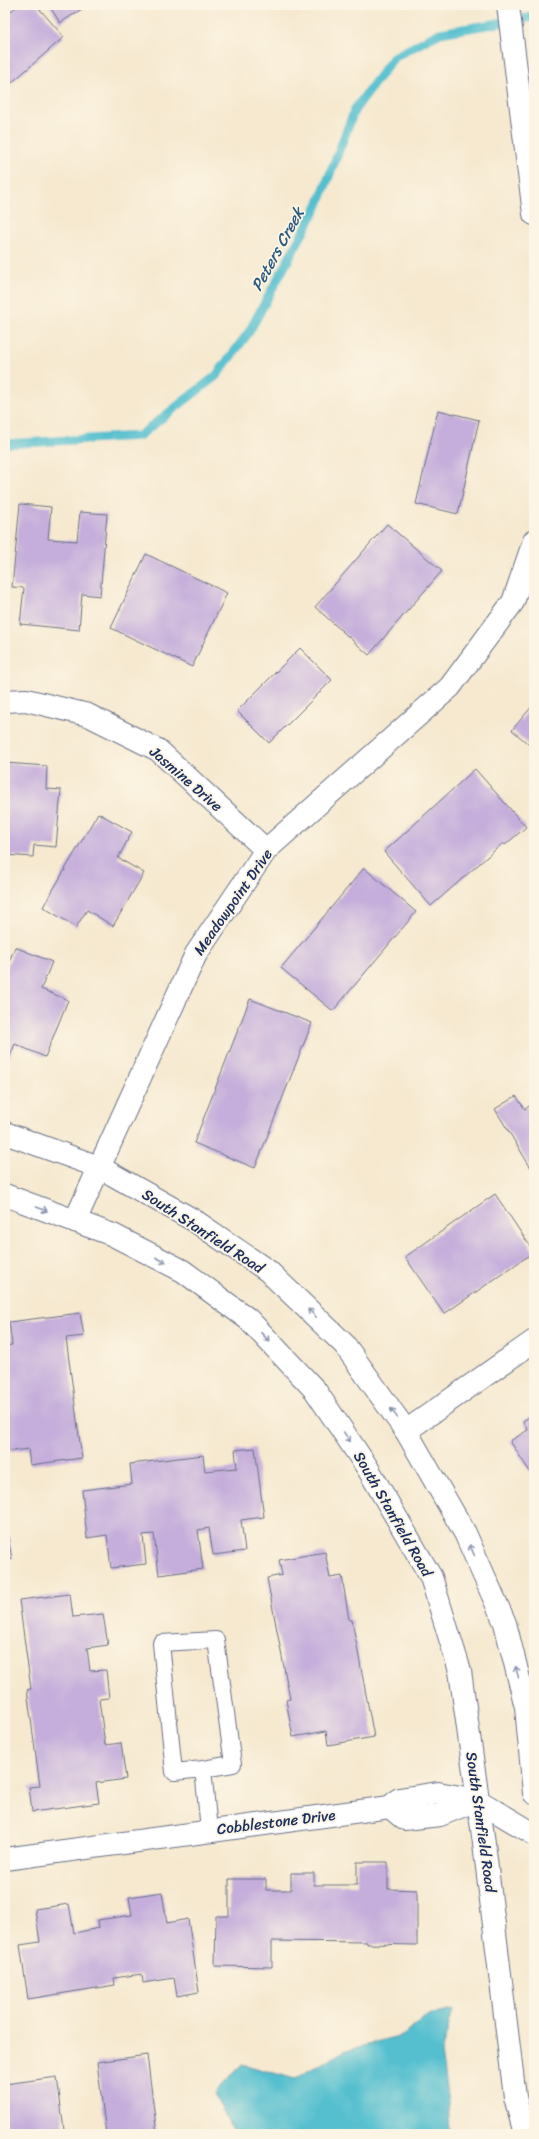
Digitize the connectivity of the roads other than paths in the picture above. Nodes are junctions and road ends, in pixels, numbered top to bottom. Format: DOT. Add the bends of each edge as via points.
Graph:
graph roads {
  1 [pos="508,5"];
  2 [pos="534,214"];
  3 [pos="534,541"];
  4 [pos="5,701"];
  5 [pos="266,850"];
  6 [pos="5,1133"];
  7 [pos="99,1167"];
  8 [pos="5,1195"];
  9 [pos="75,1221"];
  10 [pos="534,1341"];
  11 [pos="406,1431"];
  12 [pos="203,1769"];
  13 [pos="534,1793"];
  14 [pos="477,1800"];
  15 [pos="208,1830"];
  16 [pos="534,1834"];
  17 [pos="5,1859"];
  18 [pos="524,2134"];
  1 -- 2 [label="street"];
  3 -- 5 [label="street, Meadowpoint Drive" via="513,602 450,687"];
  4 -- 5 [label="street, Jasmine Drive" via="26,700 88,715 158,750"];
  5 -- 7 [label="street, Meadowpoint Drive" via="196,954"];
  6 -- 7 [label="street, South Stanfield Road"];
  7 -- 9 [label="street, Meadowpoint Drive"];
  11 -- 7 [label="street, South Stanfield Road, one-way" via="344,1344 268,1271 195,1222"];
  8 -- 9 [label="street, South Stanfield Road, one-way"];
  9 -- 14 [label="street, South Stanfield Road, one-way" via="113,1235 183,1271 248,1319 315,1390 367,1467 431,1577 460,1671"];
  10 -- 11 [label="street"];
  13 -- 11 [label="street, South Stanfield Road, one-way" via="526,1707 505,1623 465,1533"];
  12 -- 12 [label="lane" via="233,1764 216,1640 161,1643 174,1772"];
  12 -- 15 [label="lane"];
  14 -- 15 [label="street, Cobblestone Drive" via="438,1793 399,1799 390,1808"];
  14 -- 16 [label="street, Cobblestone Drive"];
  14 -- 18 [label="street, South Stanfield Road" via="515,2097"];
  15 -- 17 [label="street, Cobblestone Drive"];
}
